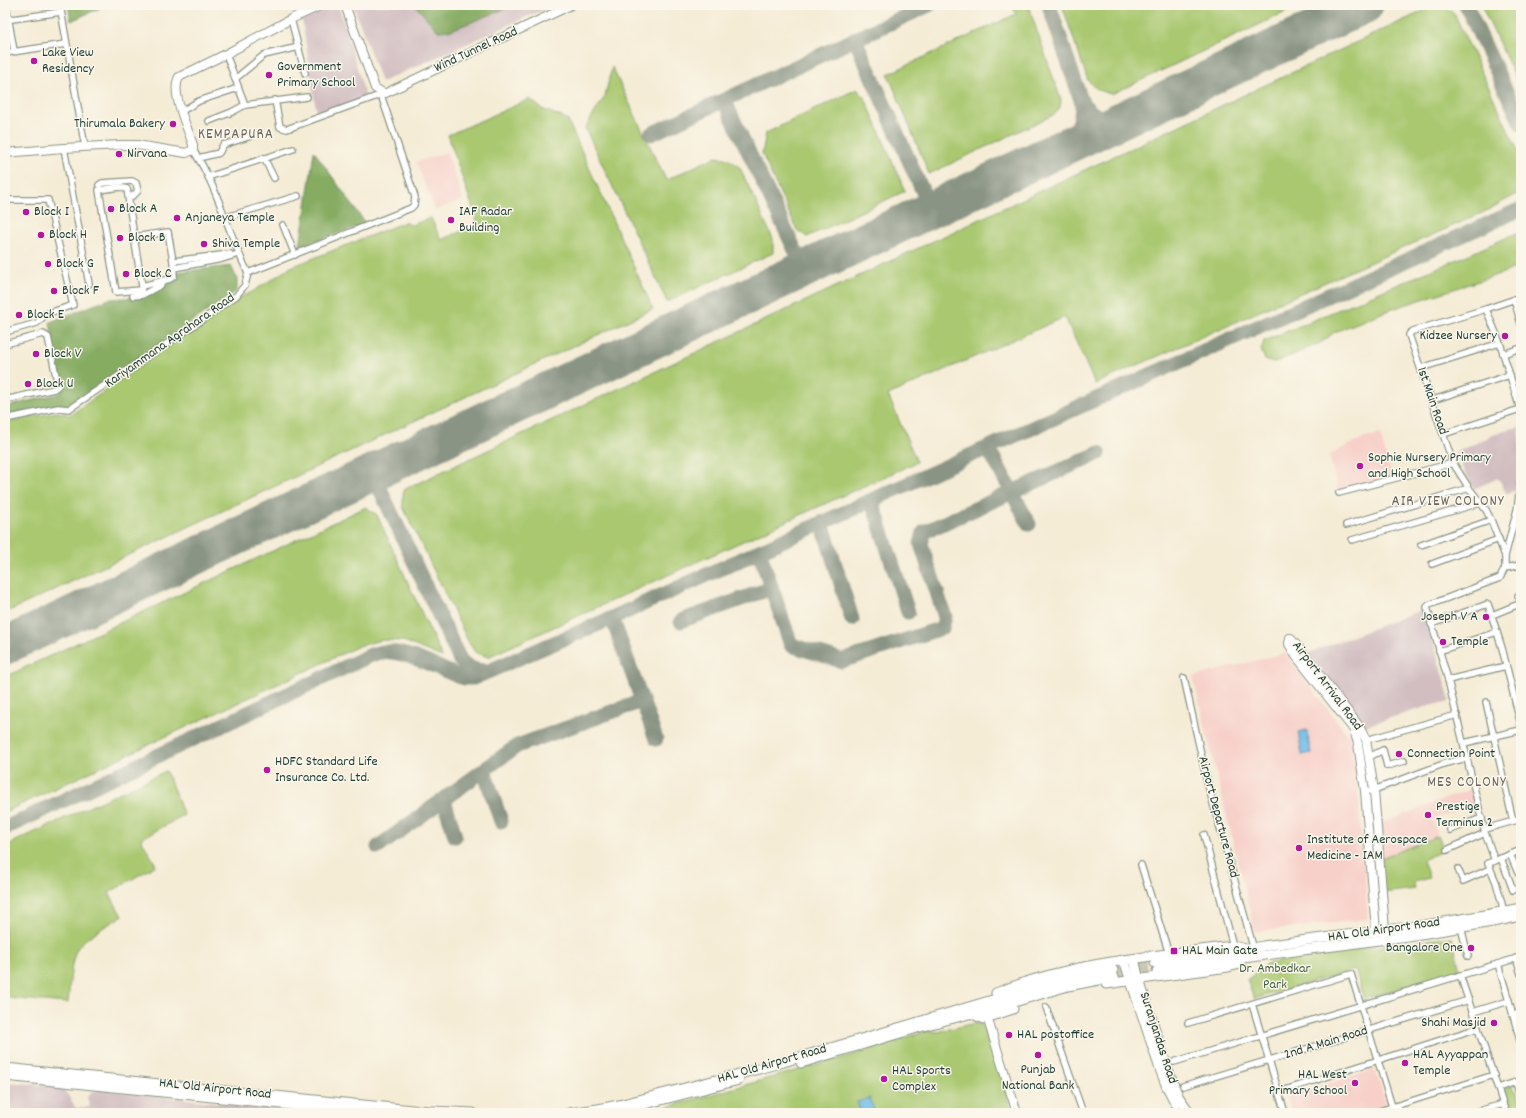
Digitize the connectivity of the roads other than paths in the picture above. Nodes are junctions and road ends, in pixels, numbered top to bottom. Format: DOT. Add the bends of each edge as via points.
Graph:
graph roads {
  1 [pos="6,5"];
  2 [pos="60,5"];
  3 [pos="322,5"];
  4 [pos="345,5"];
  5 [pos="571,5"];
  6 [pos="61,12"];
  7 [pos="7,19"];
  8 [pos="291,19"];
  9 [pos="66,44"];
  10 [pos="299,47"];
  11 [pos="14,51"];
  12 [pos="5,53"];
  13 [pos="226,54"];
  14 [pos="305,73"];
  15 [pos="235,79"];
  16 [pos="238,88"];
  17 [pos="380,94"];
  18 [pos="307,97"];
  19 [pos="275,100"];
  20 [pos="245,105"];
  21 [pos="182,111"];
  22 [pos="209,121"];
  23 [pos="251,136"];
  24 [pos="84,147"];
  25 [pos="64,148"];
  26 [pos="293,149"];
  27 [pos="193,150"];
  28 [pos="5,153"];
  29 [pos="198,158"];
  30 [pos="264,158"];
  31 [pos="208,177"];
  32 [pos="274,178"];
  33 [pos="99,185"];
  34 [pos="298,196"];
  35 [pos="129,198"];
  36 [pos="5,200"];
  37 [pos="226,217"];
  38 [pos="283,225"];
  39 [pos="134,237"];
  40 [pos="238,254"];
  41 [pos="295,254"];
  42 [pos="173,261"];
  43 [pos="174,268"];
  44 [pos="248,273"];
  45 [pos="163,280"];
  46 [pos="89,284"];
  47 [pos="142,286"];
  48 [pos="133,296"];
  49 [pos="1521,297"];
  50 [pos="1514,299"];
  51 [pos="1486,309"];
  52 [pos="1521,324"];
  53 [pos="5,332"];
  54 [pos="1500,343"];
  55 [pos="5,344"];
  56 [pos="1521,348"];
  57 [pos="1503,354"];
  58 [pos="1421,368"];
  59 [pos="1510,375"];
  60 [pos="5,400"];
  61 [pos="1432,400"];
  62 [pos="1521,411"];
  63 [pos="5,419"];
  64 [pos="1444,434"];
  65 [pos="1453,463"];
  66 [pos="1521,479"];
  67 [pos="1469,488"];
  68 [pos="1339,493"];
  69 [pos="1480,503"];
  70 [pos="1491,520"];
  71 [pos="1346,524"];
  72 [pos="1498,539"];
  73 [pos="1352,540"];
  74 [pos="1421,545"];
  75 [pos="1505,556"];
  76 [pos="1432,564"];
  77 [pos="1521,565"];
  78 [pos="1505,568"];
  79 [pos="1519,604"];
  80 [pos="1492,615"];
  81 [pos="1431,624"];
  82 [pos="1497,632"];
  83 [pos="1439,651"];
  84 [pos="1506,666"];
  85 [pos="1184,678"];
  86 [pos="1448,680"];
  87 [pos="1486,702"];
  88 [pos="1457,715"];
  89 [pos="1521,725"];
  90 [pos="1521,730"];
  91 [pos="1494,736"];
  92 [pos="1366,740"];
  93 [pos="1464,743"];
  94 [pos="1369,757"];
  95 [pos="1467,758"];
  96 [pos="1404,761"];
  97 [pos="1374,790"];
  98 [pos="1365,793"];
  99 [pos="1482,818"];
  100 [pos="1521,819"];
  101 [pos="1513,821"];
  102 [pos="1450,830"];
  103 [pos="1485,831"];
  104 [pos="1204,835"];
  105 [pos="1446,850"];
  106 [pos="1521,850"];
  107 [pos="1510,854"];
  108 [pos="1498,859"];
  109 [pos="1141,865"];
  110 [pos="1458,869"];
  111 [pos="1490,869"];
  112 [pos="1518,873"];
  113 [pos="1513,890"];
  114 [pos="1521,908"];
  115 [pos="1502,912"];
  116 [pos="1521,916"];
  117 [pos="1461,927"];
  118 [pos="1381,931"];
  119 [pos="1233,946"];
  120 [pos="1252,951"];
  121 [pos="1169,954"];
  122 [pos="1468,956"];
  123 [pos="1519,958"];
  124 [pos="1134,959"];
  125 [pos="1124,960"];
  126 [pos="1498,964"];
  127 [pos="1156,967"];
  128 [pos="1113,973"];
  129 [pos="1521,974"];
  130 [pos="1460,975"];
  131 [pos="1135,980"];
  132 [pos="1469,1000"];
  133 [pos="1509,1001"];
  134 [pos="1252,1004"];
  135 [pos="1360,1005"];
  136 [pos="1046,1007"];
  137 [pos="973,1010"];
  138 [pos="1473,1012"];
  139 [pos="1521,1013"];
  140 [pos="1513,1015"];
  141 [pos="987,1018"];
  142 [pos="1188,1023"];
  143 [pos="1478,1028"];
  144 [pos="1368,1030"];
  145 [pos="1261,1035"];
  146 [pos="1521,1044"];
  147 [pos="1269,1060"];
  148 [pos="1378,1060"];
  149 [pos="1174,1062"];
  150 [pos="5,1068"];
  151 [pos="1494,1075"];
  152 [pos="5,1076"];
  153 [pos="1183,1086"];
  154 [pos="1498,1088"];
  155 [pos="1279,1092"];
  156 [pos="1520,1092"];
  157 [pos="1521,1100"];
  158 [pos="1503,1104"];
  159 [pos="1392,1107"];
  160 [pos="412,1112"];
  161 [pos="369,1113"];
  162 [pos="473,1113"];
  163 [pos="569,1113"];
  164 [pos="610,1113"];
  165 [pos="1017,1113"];
  166 [pos="1083,1113"];
  167 [pos="1183,1113"];
  168 [pos="1190,1113"];
  169 [pos="1285,1113"];
  170 [pos="1373,1113"];
  171 [pos="1394,1113"];
  172 [pos="1472,1113"];
  173 [pos="1506,1113"];
  1 -- 7 [label="street"];
  2 -- 6 [label="street"];
  3 -- 8 [label="street"];
  4 -- 17 [label="street" via="375,88"];
  5 -- 17 [label="street, Wind Tunnel Road"];
  6 -- 7 [label="street"];
  6 -- 9 [label="street"];
  7 -- 11 [label="street"];
  8 -- 10 [label="street"];
  8 -- 13 [label="street"];
  9 -- 11 [label="street"];
  9 -- 24 [label="street"];
  10 -- 14 [label="street"];
  10 -- 15 [label="street" via="264,55"];
  11 -- 12 [label="street"];
  13 -- 15 [label="street"];
  13 -- 21 [label="street" via="179,77 176,85"];
  15 -- 16 [label="street"];
  16 -- 20 [label="street"];
  16 -- 21 [label="street" via="199,101"];
  17 -- 19 [label="street" via="287,129 280,127"];
  17 -- 41 [label="street" via="415,197 414,205 403,212"];
  18 -- 19 [label="street"];
  19 -- 20 [label="street"];
  20 -- 22 [label="street"];
  21 -- 27 [label="street"];
  23 -- 29 [label="street" via="223,145 219,153"];
  24 -- 25 [label="street"];
  24 -- 27 [label="street" via="130,145 186,153"];
  25 -- 28 [label="street"];
  25 -- 46 [label="street"];
  26 -- 30 [label="street"];
  27 -- 29 [label="street"];
  29 -- 31 [label="street"];
  30 -- 31 [label="street"];
  30 -- 32 [label="street"];
  31 -- 37 [label="street"];
  33 -- 35 [label="street" via="136,182 138,191"];
  34 -- 37 [label="street"];
  35 -- 39 [label="street"];
  35 -- 47 [label="street" via="127,189 120,187 99,190 116,292 141,290"];
  36 -- 53 [label="street" via="48,200 73,305 46,314 37,323"];
  37 -- 40 [label="street"];
  38 -- 41 [label="street"];
  39 -- 42 [label="street" via="168,232"];
  39 -- 47 [label="street"];
  40 -- 42 [label="street"];
  40 -- 43 [label="street"];
  40 -- 44 [label="street"];
  41 -- 44 [label="street"];
  42 -- 43 [label="street"];
  43 -- 45 [label="street" via="174,276"];
  44 -- 63 [label="street, Kariyammana Agrahara Road" via="244,285 236,296 73,407"];
  45 -- 47 [label="street"];
  45 -- 48 [label="street" via="161,285 142,295"];
  49 -- 50 [label="street"];
  50 -- 51 [label="street"];
  50 -- 52 [label="street"];
  51 -- 54 [label="street"];
  51 -- 58 [label="street, 1st Main Road" via="1409,335"];
  54 -- 57 [label="street"];
  54 -- 58 [label="street"];
  55 -- 60 [label="street" via="43,334 48,337 58,386"];
  56 -- 57 [label="street"];
  57 -- 59 [label="street"];
  58 -- 61 [label="street, 1st Main Road"];
  59 -- 61 [label="street"];
  59 -- 62 [label="street"];
  61 -- 64 [label="street, 1st Main Road"];
  62 -- 64 [label="street"];
  64 -- 65 [label="street, 1st Main Road"];
  65 -- 67 [label="street, 1st Main Road"];
  65 -- 68 [label="street"];
  66 -- 75 [label="street, 1st Main Road" via="1517,510"];
  67 -- 69 [label="street, 1st Main Road"];
  67 -- 71 [label="street"];
  69 -- 70 [label="street, 1st Main Road"];
  69 -- 73 [label="street"];
  70 -- 72 [label="street, 1st Main Road"];
  70 -- 74 [label="street"];
  72 -- 75 [label="street, 1st Main Road"];
  72 -- 76 [label="street"];
  75 -- 78 [label="street, 1st Main Road"];
  77 -- 78 [label="street"];
  78 -- 81 [label="street" via="1500,578 1429,605 1427,607"];
  79 -- 80 [label="street"];
  80 -- 81 [label="street" via="1488,604"];
  80 -- 82 [label="street"];
  81 -- 83 [label="street"];
  82 -- 83 [label="street"];
  82 -- 84 [label="street"];
  83 -- 86 [label="street"];
  84 -- 86 [label="street"];
  84 -- 89 [label="street"];
  85 -- 120 [label="street, Airport Departure Road" via="1208,785"];
  86 -- 88 [label="street"];
  87 -- 91 [label="street"];
  88 -- 92 [label="street"];
  88 -- 93 [label="street"];
  90 -- 91 [label="street"];
  91 -- 93 [label="street"];
  91 -- 101 [label="street"];
  92 -- 94 [label="street, Airport Arrival Road"];
  92 -- 98 [label="street, Airport Arrival Road" via="1359,726 1290,638 1289,644 1296,656 1354,730"];
  93 -- 95 [label="street"];
  94 -- 96 [label="street" via="1383,750 1387,766"];
  94 -- 97 [label="street, Airport Arrival Road"];
  95 -- 97 [label="street" via="1446,763"];
  95 -- 99 [label="street"];
  97 -- 98 [label="street"];
  97 -- 118 [label="street, Airport Arrival Road"];
  98 -- 118 [label="street, Airport Arrival Road"];
  99 -- 102 [label="street"];
  99 -- 103 [label="street"];
  100 -- 101 [label="street"];
  101 -- 103 [label="street"];
  103 -- 105 [label="street"];
  103 -- 108 [label="street"];
  104 -- 119 [label="street"];
  106 -- 107 [label="street"];
  107 -- 108 [label="street"];
  107 -- 112 [label="street"];
  108 -- 111 [label="street" via="1488,863"];
  108 -- 113 [label="street"];
  109 -- 121 [label="street"];
  110 -- 111 [label="street" via="1462,881"];
  111 -- 115 [label="street" via="1502,904"];
  114 -- 115 [label="main road, HAL Old Airport Road"];
  115 -- 118 [label="main road, HAL Old Airport Road"];
  116 -- 117 [label="main road, HAL Old Airport Road"];
  117 -- 120 [label="main road, HAL Old Airport Road"];
  117 -- 122 [label="street"];
  118 -- 120 [label="main road, HAL Old Airport Road"];
  119 -- 120 [label="main road"];
  119 -- 121 [label="main road"];
  120 -- 127 [label="main road"];
  120 -- 131 [label="main road" via="1244,963 1228,968"];
  121 -- 124 [label="main road"];
  123 -- 126 [label="street"];
  123 -- 129 [label="street"];
  124 -- 125 [label="main road"];
  124 -- 131 [label="main road, Suranjandas Road"];
  125 -- 131 [label="main road, Suranjandas Road"];
  125 -- 137 [label="main road" via="1065,972 1012,987 979,1000"];
  126 -- 130 [label="street"];
  126 -- 133 [label="street"];
  128 -- 137 [label="main road"];
  130 -- 132 [label="street"];
  130 -- 135 [label="street"];
  131 -- 141 [label="main road" via="1074,990"];
  131 -- 167 [label="main road, Suranjandas Road" via="1167,1087"];
  131 -- 168 [label="main road, Suranjandas Road" via="1178,1096"];
  132 -- 138 [label="street"];
  132 -- 144 [label="street, 2nd A Main Road"];
  133 -- 138 [label="street"];
  133 -- 140 [label="street"];
  134 -- 135 [label="street" via="1351,974"];
  134 -- 142 [label="street"];
  134 -- 145 [label="street"];
  135 -- 144 [label="street"];
  135 -- 145 [label="street"];
  136 -- 166 [label="street"];
  137 -- 141 [label="main road" via="983,1019"];
  137 -- 163 [label="main road, HAL Old Airport Road" via="925,1019 770,1066 619,1105"];
  137 -- 164 [label="main road, HAL Old Airport Road" via="772,1072"];
  138 -- 143 [label="street"];
  139 -- 140 [label="street"];
  140 -- 146 [label="street"];
  141 -- 165 [label="street"];
  143 -- 148 [label="street"];
  143 -- 151 [label="street"];
  144 -- 147 [label="street, 2nd A Main Road"];
  144 -- 148 [label="street"];
  145 -- 147 [label="street"];
  145 -- 149 [label="street"];
  147 -- 153 [label="street, 2nd A Main Road"];
  147 -- 155 [label="street"];
  148 -- 155 [label="street"];
  148 -- 159 [label="street"];
  150 -- 160 [label="main road, HAL Old Airport Road"];
  151 -- 154 [label="street"];
  151 -- 159 [label="street"];
  152 -- 161 [label="main road, HAL Old Airport Road"];
  154 -- 156 [label="street" via="1516,1082"];
  154 -- 158 [label="street"];
  155 -- 169 [label="street"];
  156 -- 157 [label="street"];
  158 -- 172 [label="street"];
  158 -- 173 [label="street"];
  159 -- 170 [label="street"];
  159 -- 171 [label="street"];
  160 -- 162 [label="main road, HAL Old Airport Road"];
}
